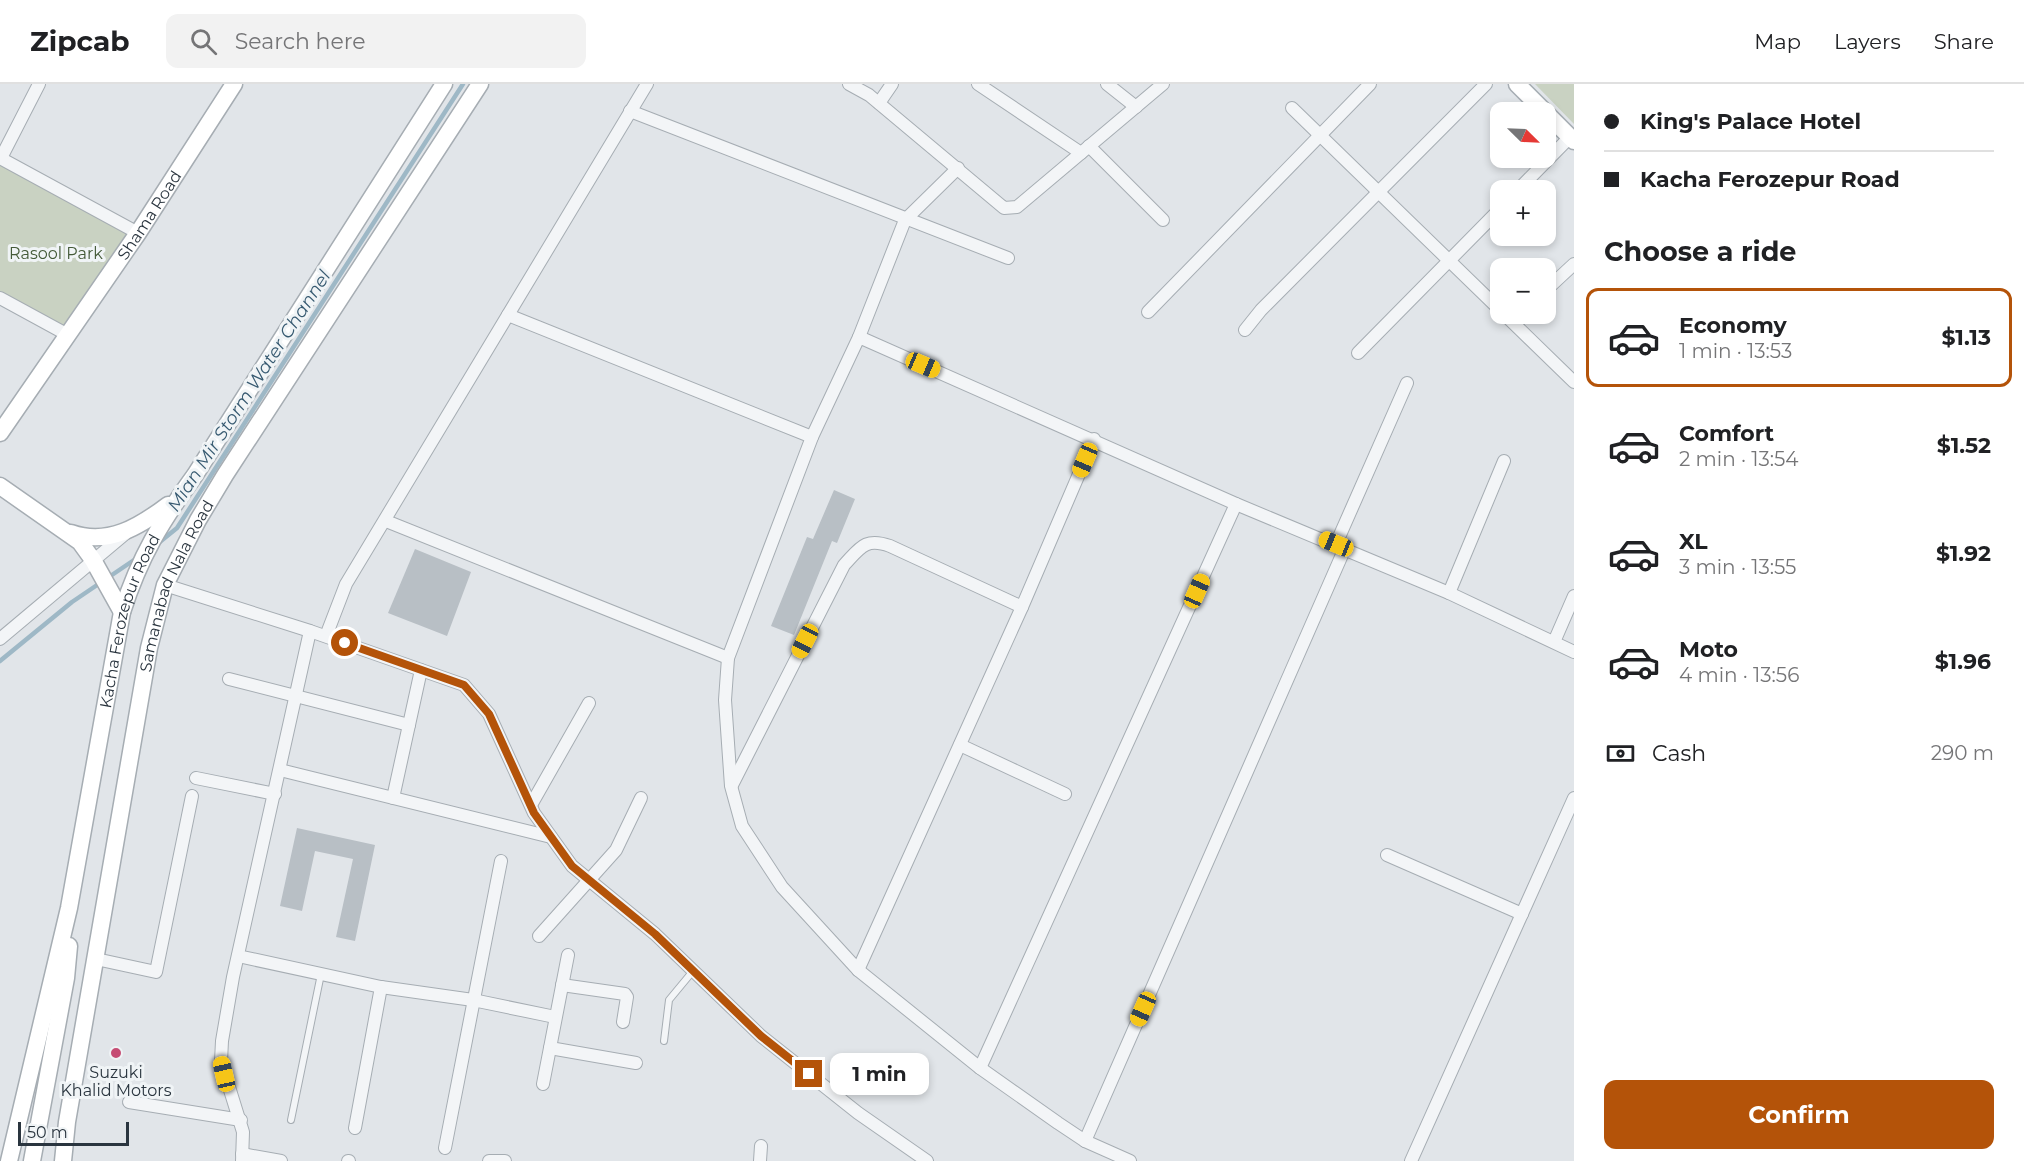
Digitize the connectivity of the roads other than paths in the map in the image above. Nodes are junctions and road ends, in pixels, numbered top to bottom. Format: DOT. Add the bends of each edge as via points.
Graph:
graph roads {
  1 [pos="39,84"];
  2 [pos="234,84"];
  3 [pos="444,84"];
  4 [pos="480,84"];
  5 [pos="647,84"];
  6 [pos="849,84"];
  7 [pos="892,84"];
  8 [pos="978,84"];
  9 [pos="1107,84"];
  10 [pos="1163,84"];
  11 [pos="1370,84"];
  12 [pos="1486,84"];
  13 [pos="1517,84"];
  14 [pos="879,103"];
  15 [pos="1136,107"];
  16 [pos="1292,108"];
  17 [pos="630,111"];
  18 [pos="1319,134"];
  19 [pos="1572,139"];
  20 [pos="1085,150"];
  21 [pos="0,158"];
  22 [pos="958,168"];
  23 [pos="1529,180"];
  24 [pos="1378,192"];
  25 [pos="1490,218"];
  26 [pos="905,220"];
  27 [pos="1163,220"];
  28 [pos="138,233"];
  29 [pos="1008,258"];
  30 [pos="1449,260"];
  31 [pos="1574,264"];
  32 [pos="1556,281"];
  33 [pos="0,298"];
  34 [pos="1490,300"];
  35 [pos="1148,312"];
  36 [pos="508,315"];
  37 [pos="1520,324"];
  38 [pos="1245,330"];
  39 [pos="68,335"];
  40 [pos="859,337"];
  41 [pos="1358,353"];
  42 [pos="1573,379"];
  43 [pos="1407,384"];
  44 [pos="0,433"];
  45 [pos="812,437"];
  46 [pos="1094,439"];
  47 [pos="1504,461"];
  48 [pos="0,486"];
  49 [pos="179,496"];
  50 [pos="1236,504"];
  51 [pos="386,521"];
  52 [pos="132,529"];
  53 [pos="68,532"];
  54 [pos="1341,547"];
  55 [pos="93,560"];
  56 [pos="165,585"];
  57 [pos="1449,593"];
  58 [pos="1574,596"];
  59 [pos="1022,607"];
  60 [pos="122,612"];
  61 [pos="310,631"];
  62 [pos="326,636"];
  63 [pos="0,639"];
  64 [pos="1554,642"];
  65 [pos="1574,652"];
  66 [pos="728,658"];
  67 [pos="421,670"];
  68 [pos="229,679"];
  69 [pos="296,697"];
  70 [pos="589,703"];
  71 [pos="409,725"];
  72 [pos="960,745"];
  73 [pos="280,770"];
  74 [pos="196,778"];
  75 [pos="731,786"];
  76 [pos="275,794"];
  77 [pos="1065,794"];
  78 [pos="192,796"];
  79 [pos="393,798"];
  80 [pos="641,798"];
  81 [pos="1574,798"];
  82 [pos="531,805"];
  83 [pos="552,837"];
  84 [pos="1387,855"];
  85 [pos="501,861"];
  86 [pos="590,880"];
  87 [pos="69,908"];
  88 [pos="1522,914"];
  89 [pos="538,936"];
  90 [pos="568,955"];
  91 [pos="238,956"];
  92 [pos="96,959"];
  93 [pos="858,970"];
  94 [pos="693,971"];
  95 [pos="321,974"];
  96 [pos="562,985"];
  97 [pos="381,987"];
  98 [pos="473,1000"];
  99 [pos="555,1017"];
  100 [pos="623,1022"];
  101 [pos="664,1041"];
  102 [pos="550,1048"];
  103 [pos="636,1063"];
  104 [pos="980,1068"];
  105 [pos="543,1084"];
  106 [pos="129,1102"];
  107 [pos="241,1120"];
  108 [pos="291,1120"];
  109 [pos="67,1122"];
  110 [pos="355,1128"];
  111 [pos="1085,1141"];
  112 [pos="761,1146"];
  113 [pos="445,1148"];
  114 [pos="242,1158"];
  115 [pos="9,1161"];
  116 [pos="32,1161"];
  117 [pos="54,1161"];
  118 [pos="63,1161"];
  119 [pos="281,1161"];
  120 [pos="489,1161"];
  121 [pos="505,1161"];
  122 [pos="760,1161"];
  123 [pos="927,1161"];
  124 [pos="1130,1161"];
  125 [pos="1411,1161"];
  1 -- 21 [label="street"];
  2 -- 28 [label="main road, Shama Road"];
  3 -- 49 [label="main road, Kacha Ferozepur Road"];
  4 -- 56 [label="main road, Samanabad Nala Road" via="225,476"];
  5 -- 17 [label="street"];
  6 -- 14 [label="street"];
  7 -- 14 [label="street"];
  8 -- 20 [label="street"];
  9 -- 15 [label="street"];
  10 -- 15 [label="street"];
  11 -- 18 [label="street"];
  12 -- 24 [label="street"];
  13 -- 19 [label="main road"];
  14 -- 22 [label="street"];
  15 -- 20 [label="street"];
  16 -- 18 [label="street"];
  17 -- 26 [label="street"];
  17 -- 36 [label="street"];
  18 -- 24 [label="street"];
  18 -- 35 [label="street"];
  19 -- 23 [label="street"];
  20 -- 22 [label="street" via="1017,207 1004,208"];
  20 -- 27 [label="street"];
  21 -- 28 [label="street"];
  22 -- 26 [label="street"];
  24 -- 30 [label="street"];
  24 -- 38 [label="street"];
  25 -- 30 [label="street"];
  26 -- 29 [label="street"];
  26 -- 40 [label="street"];
  28 -- 39 [label="main road, Shama Road"];
  30 -- 34 [label="street"];
  30 -- 41 [label="street"];
  31 -- 32 [label="street"];
  33 -- 39 [label="street"];
  36 -- 45 [label="street"];
  36 -- 51 [label="street"];
  37 -- 42 [label="street"];
  39 -- 44 [label="main road, Shama Road"];
  40 -- 45 [label="street"];
  40 -- 46 [label="street"];
  43 -- 54 [label="street"];
  45 -- 66 [label="street"];
  46 -- 50 [label="street"];
  46 -- 59 [label="street"];
  47 -- 57 [label="street"];
  48 -- 53 [label="main road"];
  49 -- 52 [label="main road"];
  49 -- 60 [label="main road, Kacha Ferozepur Road" via="141,559"];
  50 -- 54 [label="street"];
  50 -- 104 [label="street"];
  51 -- 62 [label="street" via="346,584"];
  51 -- 66 [label="street"];
  52 -- 53 [label="main road" via="105,538"];
  52 -- 55 [label="street"];
  53 -- 55 [label="main road"];
  54 -- 57 [label="street"];
  54 -- 111 [label="street"];
  55 -- 60 [label="main road"];
  55 -- 63 [label="street"];
  56 -- 61 [label="street, Kacha Ferozepur Road"];
  56 -- 92 [label="main road, Samanabad Nala Road" via="149,648"];
  57 -- 64 [label="street"];
  58 -- 64 [label="street"];
  59 -- 72 [label="street"];
  59 -- 75 [label="street" via="876,541 862,545 844,565"];
  60 -- 87 [label="main road, Kacha Ferozepur Road"];
  61 -- 62 [label="street, Kacha Ferozepur Road"];
  61 -- 69 [label="street"];
  62 -- 67 [label="street, Kacha Ferozepur Road"];
  64 -- 65 [label="street"];
  66 -- 75 [label="street"];
  67 -- 71 [label="street"];
  67 -- 82 [label="street, Kacha Ferozepur Road" via="464,685 489,714"];
  68 -- 69 [label="street"];
  69 -- 71 [label="street"];
  69 -- 73 [label="street"];
  70 -- 82 [label="street"];
  71 -- 79 [label="street"];
  72 -- 77 [label="street"];
  72 -- 93 [label="street"];
  73 -- 76 [label="street"];
  73 -- 79 [label="street"];
  74 -- 76 [label="street"];
  75 -- 93 [label="street" via="741,826 782,887"];
  76 -- 91 [label="street"];
  78 -- 92 [label="street" via="156,972"];
  79 -- 83 [label="street"];
  80 -- 86 [label="street" via="616,850"];
  81 -- 88 [label="street"];
  82 -- 83 [label="street, Kacha Ferozepur Road"];
  83 -- 86 [label="street, Kacha Ferozepur Road" via="572,866"];
  84 -- 88 [label="street"];
  85 -- 98 [label="street"];
  86 -- 89 [label="street"];
  86 -- 94 [label="street, Kacha Ferozepur Road"];
  87 -- 115 [label="main road, Kacha Ferozepur Road"];
  87 -- 116 [label="main road" via="66,978"];
  88 -- 125 [label="street"];
  90 -- 96 [label="street"];
  91 -- 95 [label="street"];
  91 -- 107 [label="street" via="221,1061"];
  92 -- 109 [label="main road, Samanabad Nala Road"];
  93 -- 104 [label="street"];
  94 -- 101 [label="lane" via="669,1000"];
  94 -- 123 [label="street, Kacha Ferozepur Road" via="761,1036 858,1113"];
  95 -- 97 [label="street"];
  95 -- 108 [label="lane"];
  96 -- 99 [label="street"];
  96 -- 100 [label="street" via="625,994"];
  97 -- 98 [label="street"];
  97 -- 110 [label="street"];
  98 -- 99 [label="street"];
  98 -- 113 [label="street"];
  99 -- 102 [label="street"];
  102 -- 103 [label="street"];
  102 -- 105 [label="street"];
  104 -- 111 [label="street"];
  106 -- 107 [label="street"];
  107 -- 114 [label="street"];
  109 -- 117 [label="main road"];
  109 -- 118 [label="main road, Samanabad Nala Road"];
  111 -- 124 [label="street"];
  112 -- 122 [label="street"];
  114 -- 119 [label="street"];
  120 -- 121 [label="street"];
}
